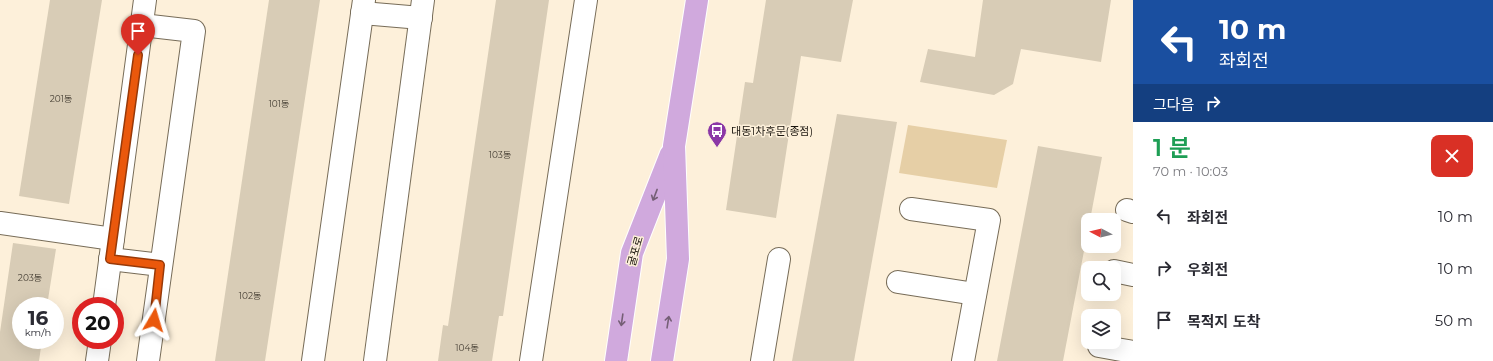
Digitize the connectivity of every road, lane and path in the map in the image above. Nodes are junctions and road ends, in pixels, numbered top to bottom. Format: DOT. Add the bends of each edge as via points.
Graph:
graph roads {
  1 [pos="145,0"];
  2 [pos="586,0"];
  3 [pos="697,0"];
  4 [pos="363,6"];
  5 [pos="422,9"];
  6 [pos="142,24"];
  7 [pos="674,146"];
  8 [pos="911,209"];
  9 [pos="0,223"];
  10 [pos="112,249"];
  11 [pos="779,259"];
  12 [pos="160,265"];
  13 [pos="1121,272"];
  14 [pos="1133,275"];
  15 [pos="898,282"];
  16 [pos="975,294"];
  17 [pos="105,297"];
  18 [pos="99,349"];
  19 [pos="1116,349"];
  20 [pos="1133,352"];
  21 [pos="97,361"];
  22 [pos="148,361"];
  23 [pos="313,361"];
  24 [pos="374,361"];
  25 [pos="531,361"];
  26 [pos="616,361"];
  27 [pos="662,361"];
  28 [pos="762,361"];
  29 [pos="963,361"];
  1 -- 6 [label="street"];
  2 -- 25 [label="street"];
  3 -- 7 [label="main road, 굴포로"];
  4 -- 5 [label="street"];
  4 -- 23 [label="street"];
  5 -- 24 [label="street"];
  6 -- 10 [label="street"];
  6 -- 12 [label="street" via="194,31"];
  7 -- 26 [label="main road, 굴포로, one-way" via="632,253"];
  27 -- 7 [label="main road, 굴포로, one-way" via="678,259"];
  8 -- 16 [label="street" via="989,220"];
  9 -- 10 [label="street"];
  10 -- 12 [label="street"];
  10 -- 17 [label="street"];
  11 -- 28 [label="street"];
  12 -- 22 [label="street"];
  13 -- 14 [label="street"];
  15 -- 16 [label="street"];
  16 -- 29 [label="street"];
  18 -- 21 [label="street"];
  19 -- 20 [label="street"];
}
